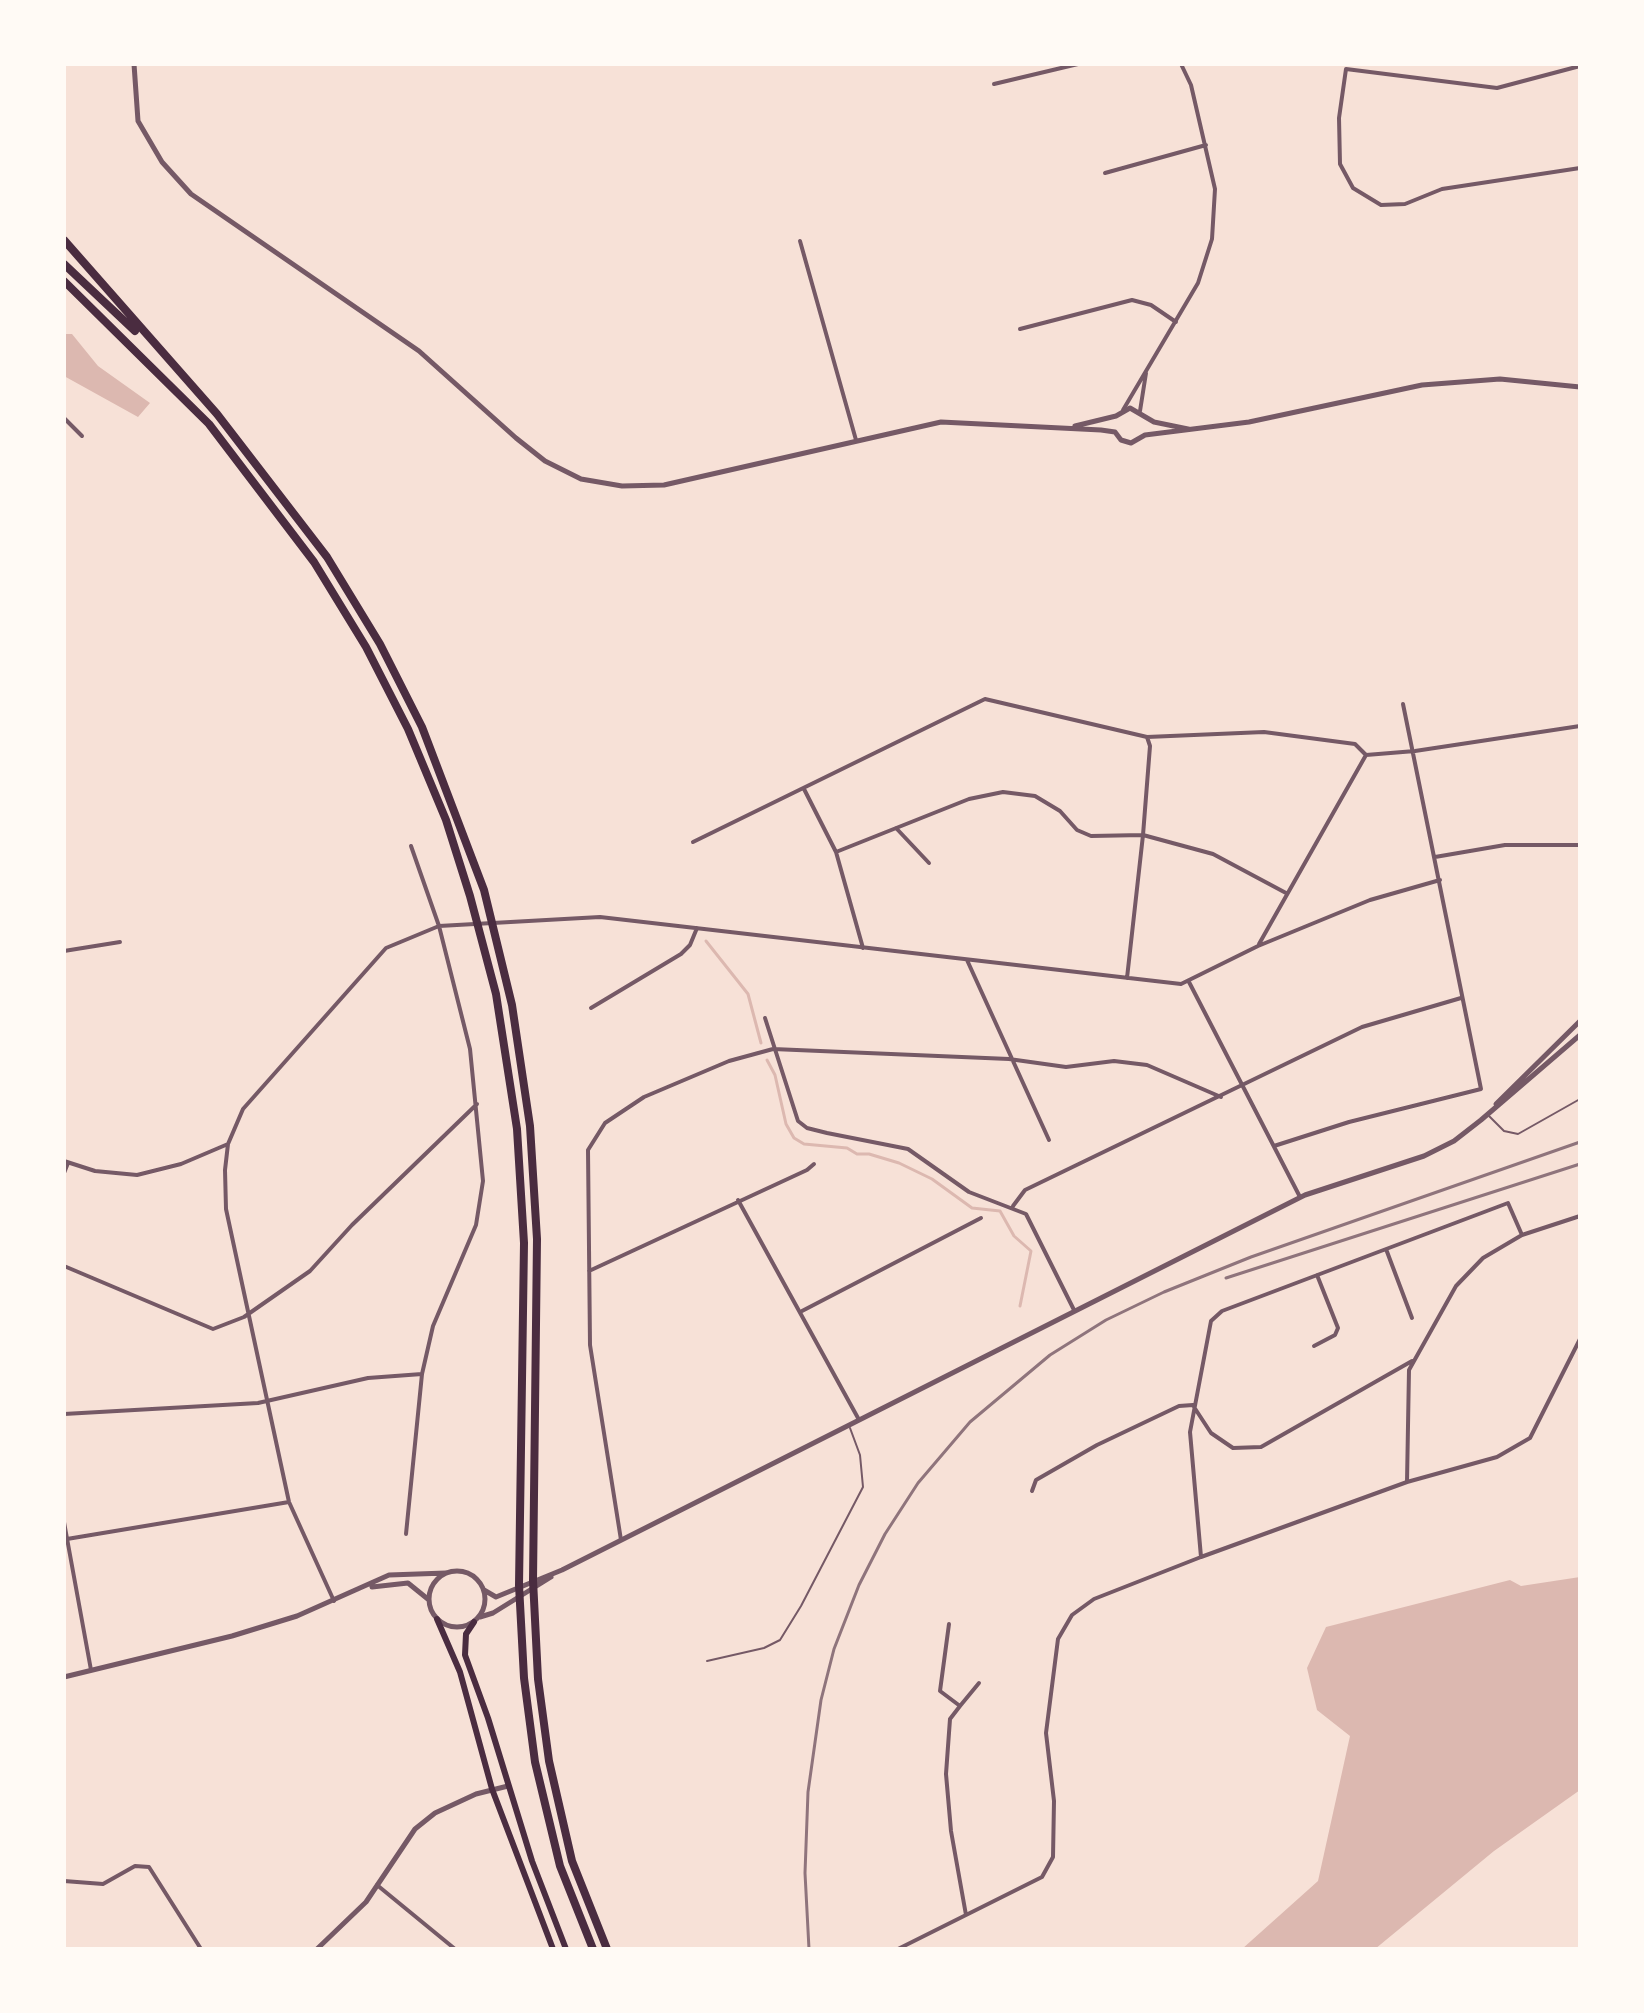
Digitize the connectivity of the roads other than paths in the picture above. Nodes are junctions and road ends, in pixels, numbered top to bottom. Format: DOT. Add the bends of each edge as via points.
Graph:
graph roads {
  1 [pos="134,64"];
  2 [pos="1078,64"];
  3 [pos="1181,64"];
  4 [pos="1580,66"];
  5 [pos="1345,67"];
  6 [pos="994,84"];
  7 [pos="1206,145"];
  8 [pos="1580,168"];
  9 [pos="1105,173"];
  10 [pos="64,240"];
  11 [pos="800,241"];
  12 [pos="64,264"];
  13 [pos="64,281"];
  14 [pos="1176,322"];
  15 [pos="1020,329"];
  16 [pos="162,356"];
  17 [pos="1148,367"];
  18 [pos="1580,387"];
  19 [pos="1123,410"];
  20 [pos="1140,411"];
  21 [pos="1116,416"];
  22 [pos="64,418"];
  23 [pos="1146,418"];
  24 [pos="1068,427"];
  25 [pos="1193,431"];
  26 [pos="1115,432"];
  27 [pos="1145,435"];
  28 [pos="82,436"];
  29 [pos="856,440"];
  30 [pos="1403,704"];
  31 [pos="1580,726"];
  32 [pos="1147,737"];
  33 [pos="1415,751"];
  34 [pos="1366,755"];
  35 [pos="804,789"];
  36 [pos="896,828"];
  37 [pos="1143,835"];
  38 [pos="693,842"];
  39 [pos="1580,845"];
  40 [pos="411,846"];
  41 [pos="836,852"];
  42 [pos="1435,857"];
  43 [pos="929,863"];
  44 [pos="1440,880"];
  45 [pos="1286,893"];
  46 [pos="439,926"];
  47 [pos="697,928"];
  48 [pos="120,942"];
  49 [pos="1258,946"];
  50 [pos="863,948"];
  51 [pos="64,951"];
  52 [pos="967,960"];
  53 [pos="1127,978"];
  54 [pos="1189,982"];
  55 [pos="1461,998"];
  56 [pos="591,1008"];
  57 [pos="765,1018"];
  58 [pos="1580,1021"];
  59 [pos="1580,1035"];
  60 [pos="773,1049"];
  61 [pos="1009,1059"];
  62 [pos="1242,1086"];
  63 [pos="1221,1097"];
  64 [pos="1580,1099"];
  65 [pos="477,1104"];
  66 [pos="1488,1114"];
  67 [pos="1049,1140"];
  68 [pos="228,1144"];
  69 [pos="1274,1146"];
  70 [pos="66,1162"];
  71 [pos="814,1164"];
  72 [pos="64,1173"];
  73 [pos="1301,1197"];
  74 [pos="738,1200"];
  75 [pos="1013,1206"];
  76 [pos="1580,1216"];
  77 [pos="981,1218"];
  78 [pos="1522,1235"];
  79 [pos="1386,1249"];
  80 [pos="64,1266"];
  81 [pos="588,1271"];
  82 [pos="1317,1275"];
  83 [pos="1074,1310"];
  84 [pos="802,1311"];
  85 [pos="250,1314"];
  86 [pos="1412,1318"];
  87 [pos="1580,1339"];
  88 [pos="1314,1346"];
  89 [pos="1413,1360"];
  90 [pos="422,1374"];
  91 [pos="268,1401"];
  92 [pos="1193,1405"];
  93 [pos="64,1414"];
  94 [pos="858,1418"];
  95 [pos="848,1423"];
  96 [pos="1407,1482"];
  97 [pos="1032,1491"];
  98 [pos="289,1502"];
  99 [pos="64,1522"];
  100 [pos="406,1534"];
  101 [pos="67,1539"];
  102 [pos="621,1540"];
  103 [pos="1201,1557"];
  104 [pos="562,1570"];
  105 [pos="446,1573"];
  106 [pos="363,1589"];
  107 [pos="484,1590"];
  108 [pos="429,1600"];
  109 [pos="334,1601"];
  110 [pos="437,1619"];
  111 [pos="476,1620"];
  112 [pos="949,1624"];
  113 [pos="707,1661"];
  114 [pos="91,1670"];
  115 [pos="64,1677"];
  116 [pos="979,1683"];
  117 [pos="960,1706"];
  118 [pos="508,1786"];
  119 [pos="492,1789"];
  120 [pos="64,1881"];
  121 [pos="377,1885"];
  122 [pos="966,1915"];
  123 [pos="201,1949"];
  124 [pos="317,1949"];
  125 [pos="455,1949"];
  126 [pos="553,1949"];
  127 [pos="566,1949"];
  128 [pos="593,1949"];
  129 [pos="607,1949"];
  130 [pos="898,1949"];
  1 -- 29 [label="street" via="138,121 162,162 191,194 419,351 545,461 581,479 622,486 664,485"];
  2 -- 6 [label="street"];
  3 -- 7 [label="street"];
  4 -- 5 [label="street" via="1497,88"];
  5 -- 8 [label="street" via="1340,164 1353,188 1381,205 1405,204 1442,189"];
  7 -- 9 [label="street"];
  7 -- 14 [label="street" via="1215,189 1212,239 1198,283"];
  10 -- 16 [label="highway"];
  11 -- 29 [label="street"];
  12 -- 16 [label="highway"];
  13 -- 128 [label="highway" via="209,424 314,562 408,729 446,820 496,994 517,1129 524,1243 519,1585 524,1678 535,1762 560,1866"];
  14 -- 15 [label="street" via="1151,305 1132,300"];
  14 -- 17 [label="street"];
  16 -- 129 [label="highway" via="274,483 352,597 422,727 484,890 512,1005 531,1140 537,1239 533,1580 538,1679 549,1761 572,1861"];
  17 -- 19 [label="street"];
  17 -- 20 [label="street"];
  18 -- 25 [label="street" via="1500,379 1422,385"];
  19 -- 20 [label="street"];
  19 -- 21 [label="street"];
  20 -- 23 [label="street"];
  21 -- 24 [label="street"];
  21 -- 26 [label="street"];
  22 -- 28 [label="street"];
  23 -- 25 [label="street"];
  23 -- 27 [label="street"];
  24 -- 26 [label="street"];
  24 -- 29 [label="street" via="941,422"];
  25 -- 27 [label="street"];
  26 -- 27 [label="street" via="1131,443"];
  30 -- 33 [label="street"];
  31 -- 33 [label="street"];
  32 -- 34 [label="street" via="1264,732 1355,744"];
  32 -- 35 [label="street" via="985,699"];
  32 -- 37 [label="street"];
  33 -- 34 [label="street"];
  33 -- 42 [label="street"];
  34 -- 45 [label="street"];
  35 -- 38 [label="street"];
  35 -- 41 [label="street"];
  36 -- 37 [label="street" via="969,799 1003,792 1035,796 1091,836"];
  36 -- 41 [label="street"];
  36 -- 43 [label="street"];
  37 -- 45 [label="street" via="1213,854"];
  37 -- 53 [label="street"];
  39 -- 42 [label="street" via="1505,845"];
  40 -- 46 [label="street"];
  41 -- 50 [label="street"];
  42 -- 44 [label="street"];
  44 -- 49 [label="street" via="1370,900"];
  44 -- 55 [label="street"];
  45 -- 49 [label="street"];
  46 -- 47 [label="street" via="600,917"];
  46 -- 65 [label="street" via="470,1049"];
  46 -- 68 [label="street" via="386,948 258,1089"];
  47 -- 50 [label="street"];
  47 -- 56 [label="street" via="681,954"];
  48 -- 51 [label="street"];
  49 -- 54 [label="street"];
  50 -- 52 [label="street"];
  52 -- 53 [label="street"];
  52 -- 61 [label="street"];
  53 -- 54 [label="street"];
  54 -- 62 [label="street"];
  55 -- 62 [label="street" via="1362,1027"];
  55 -- 69 [label="street" via="1481,1089"];
  57 -- 60 [label="street"];
  58 -- 66 [label="street"];
  59 -- 66 [label="street"];
  60 -- 61 [label="street"];
  60 -- 75 [label="street" via="798,1121 807,1128 908,1149 969,1192"];
  60 -- 81 [label="street" via="729,1061 644,1097 605,1123 588,1150"];
  61 -- 63 [label="street" via="1066,1067 1114,1061 1147,1065"];
  61 -- 67 [label="street"];
  62 -- 63 [label="street"];
  62 -- 69 [label="street"];
  63 -- 75 [label="street" via="1025,1190"];
  64 -- 66 [label="lane" via="1518,1134 1504,1131"];
  65 -- 85 [label="street" via="310,1271"];
  65 -- 90 [label="street" via="483,1181 476,1225 433,1326"];
  66 -- 73 [label="street" via="1424,1156"];
  68 -- 70 [label="street" via="137,1175"];
  68 -- 85 [label="street" via="226,1209"];
  69 -- 73 [label="street"];
  70 -- 72 [label="street"];
  71 -- 74 [label="street"];
  73 -- 83 [label="street"];
  74 -- 81 [label="street"];
  74 -- 84 [label="street"];
  75 -- 83 [label="street" via="1034,1224"];
  76 -- 78 [label="street"];
  77 -- 84 [label="street"];
  78 -- 79 [label="street" via="1508,1203"];
  78 -- 89 [label="street" via="1483,1258 1456,1286"];
  79 -- 82 [label="street"];
  79 -- 86 [label="street"];
  80 -- 85 [label="street" via="213,1329"];
  81 -- 102 [label="street" via="596,1396"];
  82 -- 88 [label="street" via="1338,1328"];
  82 -- 92 [label="street" via="1222,1311 1211,1321"];
  83 -- 94 [label="street"];
  84 -- 94 [label="street"];
  85 -- 91 [label="street"];
  87 -- 96 [label="street" via="1530,1438 1497,1457"];
  89 -- 92 [label="street" via="1261,1447 1233,1448 1211,1433"];
  89 -- 96 [label="street"];
  90 -- 91 [label="street" via="368,1378"];
  90 -- 100 [label="street"];
  91 -- 93 [label="street"];
  91 -- 98 [label="street"];
  92 -- 97 [label="street" via="1179,1406 1097,1445 1036,1480"];
  92 -- 103 [label="street" via="1190,1432"];
  94 -- 95 [label="street"];
  95 -- 102 [label="street"];
  95 -- 113 [label="lane" via="860,1455 863,1487 801,1606 780,1640"];
  96 -- 103 [label="street"];
  98 -- 101 [label="street"];
  98 -- 109 [label="street"];
  99 -- 101 [label="street"];
  101 -- 114 [label="street"];
  102 -- 104 [label="street"];
  103 -- 122 [label="street" via="1094,1599 1072,1615 1058,1639 1046,1733 1054,1801 1053,1857 1042,1877"];
  104 -- 107 [label="street" via="496,1597"];
  104 -- 111 [label="street"];
  105 -- 106 [label="street" via="389,1575"];
  105 -- 107 [label="street" via="468,1573"];
  105 -- 108 [label="street" via="431,1588"];
  106 -- 108 [label="street" via="399,1581"];
  106 -- 109 [label="street"];
  107 -- 111 [label="street"];
  108 -- 110 [label="street"];
  109 -- 114 [label="street" via="232,1636"];
  110 -- 111 [label="street" via="452,1627"];
  110 -- 119 [label="main road" via="460,1672"];
  111 -- 118 [label="main road" via="466,1634 465,1655"];
  112 -- 117 [label="street" via="940,1691"];
  114 -- 115 [label="street"];
  116 -- 117 [label="street"];
  117 -- 122 [label="street" via="950,1719 946,1774"];
  118 -- 119 [label="street"];
  118 -- 127 [label="main road"];
  119 -- 121 [label="street" via="435,1813 415,1829"];
  119 -- 126 [label="main road"];
  120 -- 123 [label="street" via="103,1884 135,1866 149,1867"];
  121 -- 124 [label="street"];
  121 -- 125 [label="street"];
  122 -- 130 [label="street"];
}
